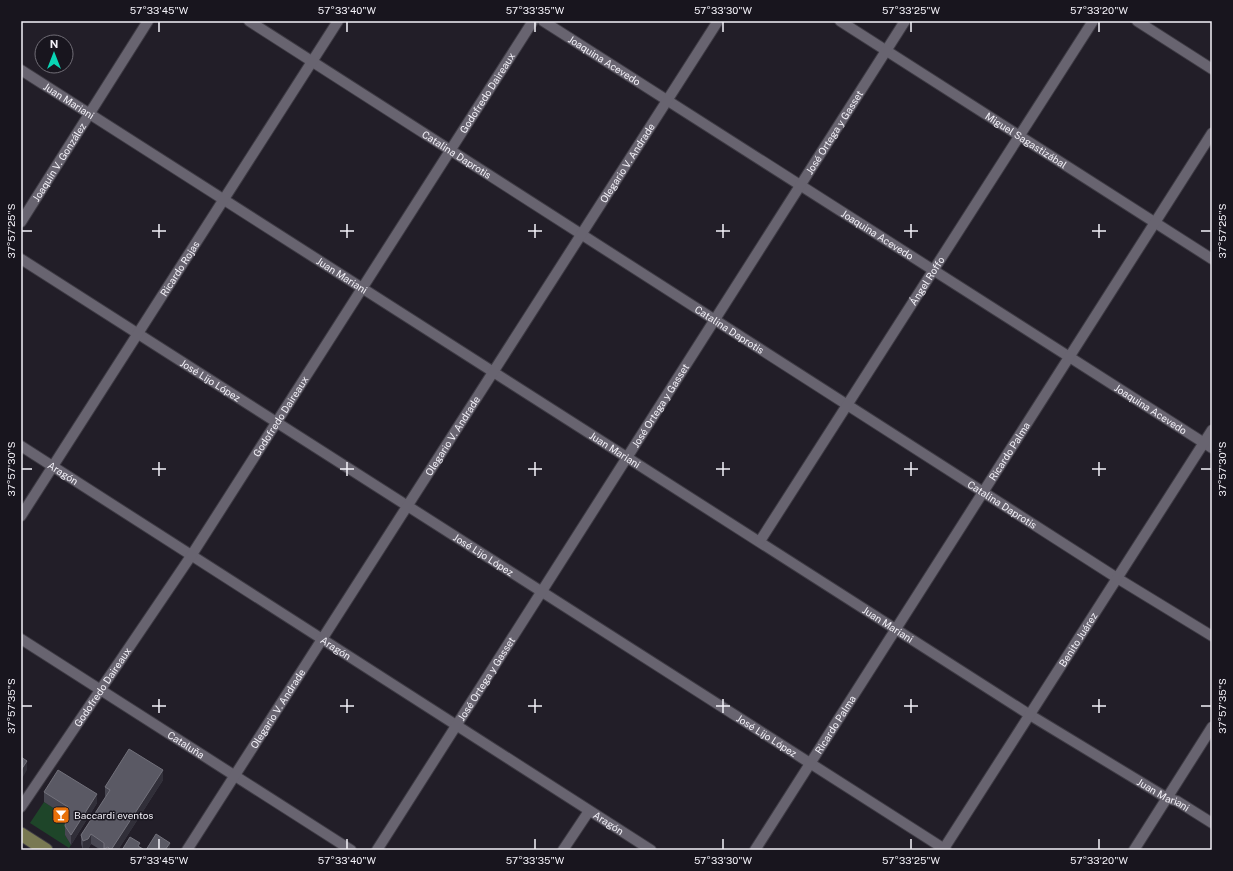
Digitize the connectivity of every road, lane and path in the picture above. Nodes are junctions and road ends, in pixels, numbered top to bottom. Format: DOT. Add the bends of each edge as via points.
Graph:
graph roads {
  1 [pos="148,21"];
  2 [pos="249,21"];
  3 [pos="338,21"];
  4 [pos="533,21"];
  5 [pos="543,21"];
  6 [pos="718,21"];
  7 [pos="840,21"];
  8 [pos="905,21"];
  9 [pos="1093,21"];
  10 [pos="1137,21"];
  11 [pos="886,50"];
  12 [pos="312,61"];
  13 [pos="1212,69"];
  14 [pos="21,70"];
  15 [pos="667,100"];
  16 [pos="89,113"];
  17 [pos="1212,133"];
  18 [pos="1019,136"];
  19 [pos="450,150"];
  20 [pos="800,185"];
  21 [pos="224,199"];
  22 [pos="21,222"];
  23 [pos="1155,223"];
  24 [pos="581,234"];
  25 [pos="21,259"];
  26 [pos="1212,259"];
  27 [pos="934,270"];
  28 [pos="362,288"];
  29 [pos="715,320"];
  30 [pos="138,334"];
  31 [pos="1069,357"];
  32 [pos="493,372"];
  33 [pos="848,405"];
  34 [pos="276,422"];
  35 [pos="1212,430"];
  36 [pos="1208,445"];
  37 [pos="21,446"];
  38 [pos="627,457"];
  39 [pos="53,467"];
  40 [pos="983,492"];
  41 [pos="407,506"];
  42 [pos="21,516"];
  43 [pos="760,541"];
  44 [pos="191,556"];
  45 [pos="1118,578"];
  46 [pos="542,592"];
  47 [pos="896,629"];
  48 [pos="1212,636"];
  49 [pos="21,639"];
  50 [pos="322,639"];
  51 [pos="100,689"];
  52 [pos="1030,715"];
  53 [pos="456,725"];
  54 [pos="1212,727"];
  55 [pos="810,763"];
  56 [pos="235,776"];
  57 [pos="1167,798"];
  58 [pos="21,807"];
  59 [pos="589,810"];
  60 [pos="1212,823"];
  61 [pos="21,834"];
  62 [pos="46,850"];
  63 [pos="187,850"];
  64 [pos="351,850"];
  65 [pos="377,850"];
  66 [pos="563,850"];
  67 [pos="650,850"];
  68 [pos="755,850"];
  69 [pos="944,850"];
  70 [pos="1134,850"];
  1 -- 16 [label="street, Joaquín V. González"];
  2 -- 12 [label="street, Catalina Daprotis"];
  3 -- 12 [label="street, Ricardo Rojas"];
  4 -- 19 [label="street, Godofredo Daireaux"];
  5 -- 15 [label="street, Joaquina Acevedo"];
  6 -- 15 [label="street, Olegario V. Andrade"];
  7 -- 11 [label="street, Miguel Sagastizábal"];
  8 -- 11 [label="street, José Ortega y Gasset"];
  9 -- 18 [label="street, Ángel Roffo"];
  10 -- 13 [label="street"];
  11 -- 18 [label="street, Miguel Sagastizábal"];
  11 -- 20 [label="street, José Ortega y Gasset"];
  12 -- 19 [label="street, Catalina Daprotis"];
  12 -- 21 [label="street, Ricardo Rojas"];
  14 -- 16 [label="street, Juan Mariani"];
  15 -- 20 [label="street, Joaquina Acevedo"];
  15 -- 24 [label="street, Olegario V. Andrade"];
  16 -- 21 [label="street, Juan Mariani"];
  16 -- 22 [label="street, Joaquín V. González"];
  17 -- 23 [label="street, Ricardo Palma"];
  18 -- 23 [label="street, Miguel Sagastizábal"];
  18 -- 27 [label="street, Ángel Roffo"];
  19 -- 24 [label="street, Catalina Daprotis"];
  19 -- 28 [label="street, Godofredo Daireaux"];
  20 -- 27 [label="street, Joaquina Acevedo"];
  20 -- 29 [label="street, José Ortega y Gasset"];
  21 -- 28 [label="street, Juan Mariani"];
  21 -- 30 [label="street, Ricardo Rojas"];
  23 -- 26 [label="street, Miguel Sagastizábal"];
  23 -- 31 [label="street, Ricardo Palma"];
  24 -- 29 [label="street, Catalina Daprotis"];
  24 -- 32 [label="street, Olegario V. Andrade"];
  25 -- 30 [label="street, José Lijo López"];
  27 -- 31 [label="street, Joaquina Acevedo"];
  27 -- 33 [label="street, Ángel Roffo"];
  28 -- 32 [label="street, Juan Mariani"];
  28 -- 34 [label="street, Godofredo Daireaux"];
  29 -- 33 [label="street, Catalina Daprotis"];
  29 -- 38 [label="street, José Ortega y Gasset"];
  30 -- 34 [label="street, José Lijo López"];
  30 -- 39 [label="street, Ricardo Rojas"];
  31 -- 36 [label="street, Joaquina Acevedo"];
  31 -- 40 [label="street, Ricardo Palma"];
  32 -- 38 [label="street, Juan Mariani"];
  32 -- 41 [label="street, Olegario V. Andrade"];
  33 -- 40 [label="street, Catalina Daprotis"];
  33 -- 43 [label="street, Ángel Roffo"];
  34 -- 41 [label="street, José Lijo López"];
  34 -- 44 [label="street, Godofredo Daireaux"];
  35 -- 36 [label="street, Benito Juárez"];
  36 -- 45 [label="street, Benito Juárez"];
  37 -- 39 [label="street, Aragón"];
  38 -- 43 [label="street, Juan Mariani"];
  38 -- 46 [label="street, José Ortega y Gasset"];
  39 -- 42 [label="street, Ricardo Rojas"];
  39 -- 44 [label="street, Aragón"];
  40 -- 45 [label="street, Catalina Daprotis"];
  40 -- 47 [label="street, Ricardo Palma"];
  41 -- 46 [label="street, José Lijo López"];
  41 -- 50 [label="street, Olegario V. Andrade"];
  43 -- 47 [label="street, Juan Mariani"];
  44 -- 50 [label="street, Aragón"];
  44 -- 51 [label="street, Godofredo Daireaux"];
  45 -- 48 [label="street, Catalina Daprotis"];
  45 -- 52 [label="street, Benito Juárez"];
  46 -- 53 [label="street, José Ortega y Gasset"];
  46 -- 55 [label="street, José Lijo López"];
  47 -- 52 [label="street, Juan Mariani"];
  47 -- 55 [label="street, Ricardo Palma"];
  49 -- 51 [label="street, Cataluña"];
  50 -- 53 [label="street, Aragón"];
  50 -- 56 [label="street, Olegario V. Andrade"];
  51 -- 56 [label="street, Cataluña"];
  51 -- 58 [label="street, Godofredo Daireaux"];
  52 -- 57 [label="street, Juan Mariani"];
  52 -- 69 [label="street, Benito Juárez"];
  53 -- 59 [label="street, Aragón"];
  53 -- 65 [label="street, José Ortega y Gasset"];
  54 -- 57 [label="street"];
  55 -- 68 [label="street, Ricardo Palma"];
  55 -- 69 [label="street, José Lijo López"];
  56 -- 63 [label="street, Olegario V. Andrade"];
  56 -- 64 [label="street, Cataluña"];
  57 -- 60 [label="street, Juan Mariani" via="1177,801"];
  57 -- 70 [label="street"];
  59 -- 66 [label="street"];
  59 -- 67 [label="street, Aragón"];
  61 -- 62 [label="main road"];
}
